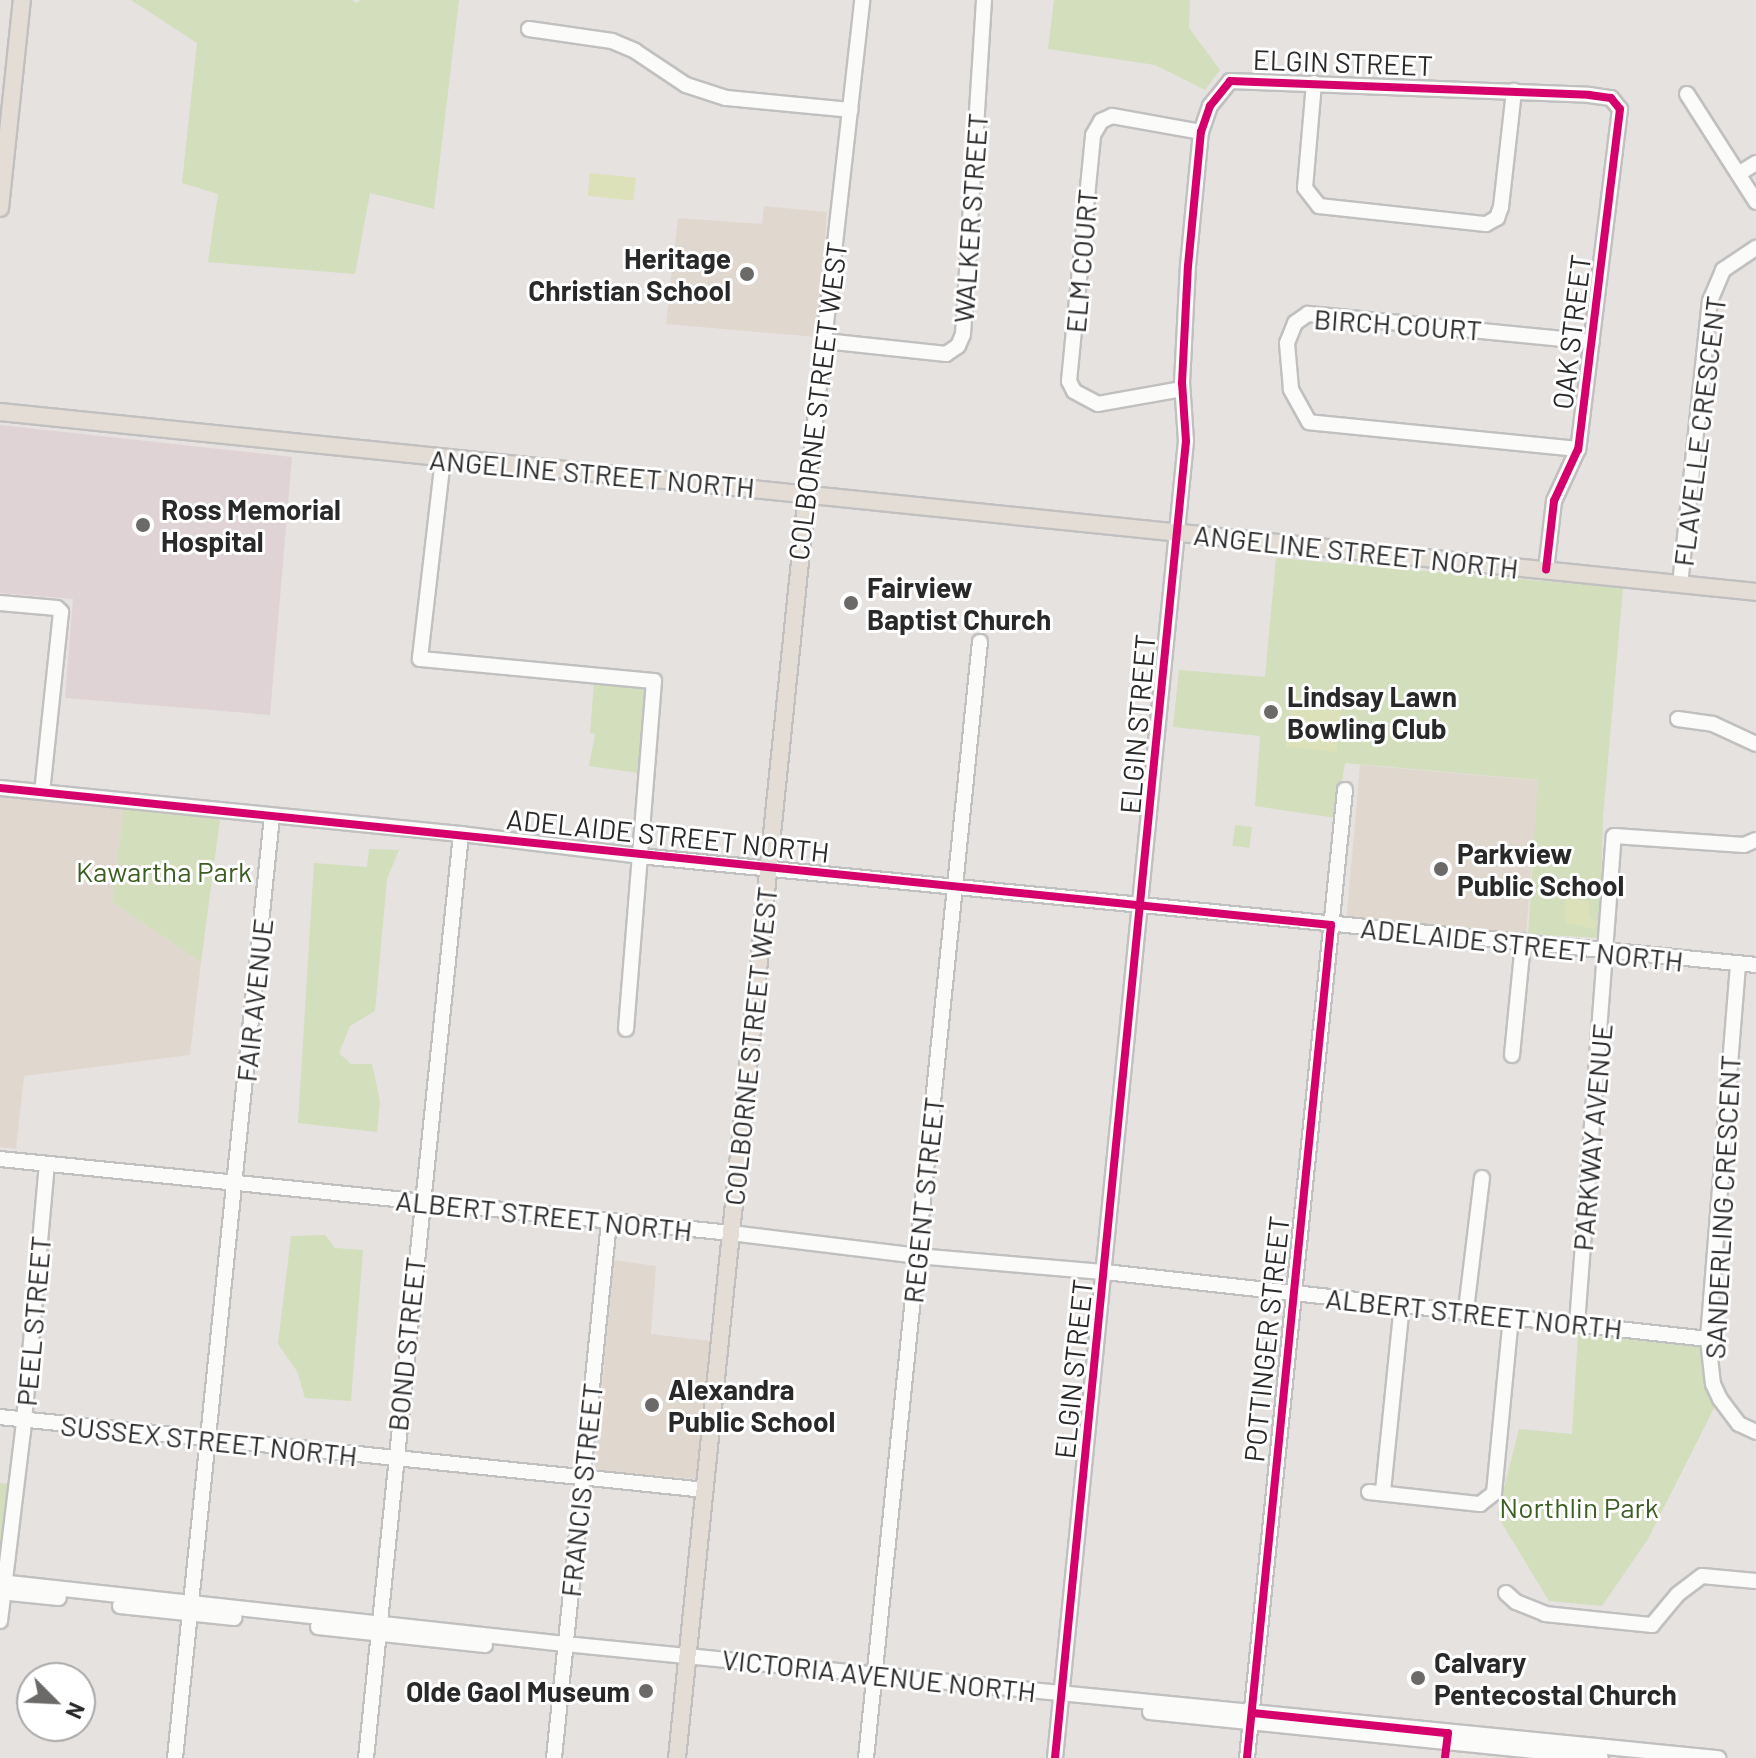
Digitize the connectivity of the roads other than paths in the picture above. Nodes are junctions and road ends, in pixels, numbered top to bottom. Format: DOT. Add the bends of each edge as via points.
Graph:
graph roads {
  1 [pos="22,0"];
  2 [pos="862,0"];
  3 [pos="984,0"];
  4 [pos="529,29"];
  5 [pos="1314,83"];
  6 [pos="1514,91"];
  7 [pos="1687,94"];
  8 [pos="1611,98"];
  9 [pos="850,110"];
  10 [pos="1201,132"];
  11 [pos="1756,163"];
  12 [pos="1740,173"];
  13 [pos="1756,202"];
  14 [pos="0,208"];
  15 [pos="1756,248"];
  16 [pos="825,341"];
  17 [pos="1592,342"];
  18 [pos="1182,389"];
  19 [pos="0,412"];
  20 [pos="1578,449"];
  21 [pos="443,459"];
  22 [pos="807,493"];
  23 [pos="1177,532"];
  24 [pos="1546,570"];
  25 [pos="1680,585"];
  26 [pos="1756,592"];
  27 [pos="0,603"];
  28 [pos="980,642"];
  29 [pos="1678,719"];
  30 [pos="1756,744"];
  31 [pos="0,788"];
  32 [pos="1345,790"];
  33 [pos="42,792"];
  34 [pos="272,816"];
  35 [pos="461,834"];
  36 [pos="1756,840"];
  37 [pos="639,856"];
  38 [pos="768,869"];
  39 [pos="957,886"];
  40 [pos="1140,906"];
  41 [pos="1331,925"];
  42 [pos="1523,942"];
  43 [pos="1606,951"];
  44 [pos="1738,965"];
  45 [pos="1756,965"];
  46 [pos="626,1029"];
  47 [pos="1512,1055"];
  48 [pos="0,1159"];
  49 [pos="47,1164"];
  50 [pos="1482,1178"];
  51 [pos="235,1185"];
  52 [pos="420,1203"];
  53 [pos="609,1222"];
  54 [pos="731,1233"];
  55 [pos="917,1256"];
  56 [pos="1104,1273"];
  57 [pos="1292,1293"];
  58 [pos="1402,1304"];
  59 [pos="1466,1310"];
  60 [pos="1511,1315"];
  61 [pos="1577,1324"];
  62 [pos="1708,1339"];
  63 [pos="0,1417"];
  64 [pos="24,1420"];
  65 [pos="1756,1432"];
  66 [pos="207,1439"];
  67 [pos="395,1460"];
  68 [pos="582,1478"];
  69 [pos="705,1490"];
  70 [pos="1756,1581"];
  71 [pos="2,1587"];
  72 [pos="1506,1593"];
  73 [pos="191,1609"];
  74 [pos="0,1621"];
  75 [pos="378,1628"];
  76 [pos="565,1648"];
  77 [pos="688,1660"];
  78 [pos="874,1678"];
  79 [pos="1062,1697"];
  80 [pos="1252,1718"];
  81 [pos="1498,1743"];
  82 [pos="1655,1755"];
  83 [pos="175,1758"];
  84 [pos="366,1758"];
  85 [pos="554,1758"];
  86 [pos="677,1758"];
  87 [pos="866,1758"];
  88 [pos="1055,1758"];
  89 [pos="1247,1758"];
  90 [pos="1601,1758"];
  91 [pos="1718,1758"];
  1 -- 14 [label="main road"];
  2 -- 9 [label="street, COLBORNE STREET WEST"];
  3 -- 16 [label="street, WALKER STREET" via="963,334 958,346 946,354"];
  4 -- 9 [label="street" via="612,41 686,85 726,98"];
  5 -- 6 [label="street, ELGIN STREET"];
  5 -- 6 [label="street" via="1305,188 1319,206 1486,224 1497,218 1501,207"];
  5 -- 10 [label="street, ELGIN STREET" via="1230,81 1210,106"];
  6 -- 8 [label="street, ELGIN STREET"];
  7 -- 12 [label="street"];
  8 -- 17 [label="street, OAK STREET" via="1620,109"];
  9 -- 16 [label="street, COLBORNE STREET WEST"];
  10 -- 18 [label="street, ELGIN STREET"];
  10 -- 18 [label="street, ELM COURT" via="1112,116 1101,121 1093,135 1069,381 1074,391 1098,404"];
  11 -- 12 [label="street"];
  12 -- 13 [label="street"];
  15 -- 25 [label="street, FLAVELLE CRESCENT" via="1723,270 1710,301"];
  16 -- 22 [label="street, COLBORNE STREET WEST"];
  17 -- 20 [label="street, OAK STREET"];
  17 -- 20 [label="street, BIRCH COURT" via="1308,314 1295,323 1287,343 1291,389 1309,422"];
  18 -- 23 [label="street, ELGIN STREET" via="1187,423"];
  19 -- 21 [label="main road, ANGELINE STREET NORTH"];
  20 -- 24 [label="street, OAK STREET" via="1554,501"];
  21 -- 22 [label="main road, ANGELINE STREET NORTH"];
  21 -- 37 [label="street" via="420,659 654,681"];
  22 -- 23 [label="main road, ANGELINE STREET NORTH"];
  22 -- 38 [label="main road, COLBORNE STREET WEST"];
  23 -- 24 [label="main road, ANGELINE STREET NORTH"];
  23 -- 40 [label="street, ELGIN STREET"];
  24 -- 25 [label="main road, ANGELINE STREET NORTH"];
  25 -- 26 [label="main road, ANGELINE STREET NORTH"];
  27 -- 33 [label="street" via="61,612"];
  28 -- 39 [label="street, REGENT STREET"];
  29 -- 30 [label="street" via="1713,724"];
  31 -- 33 [label="street, ADELAIDE STREET NORTH"];
  32 -- 41 [label="street, POTTINGER STREET"];
  33 -- 34 [label="street, ADELAIDE STREET NORTH"];
  34 -- 35 [label="street, ADELAIDE STREET NORTH"];
  34 -- 51 [label="street, FAIR AVENUE"];
  35 -- 37 [label="street, ADELAIDE STREET NORTH"];
  35 -- 52 [label="street, BOND STREET"];
  36 -- 43 [label="street, PARKWAY AVENUE" via="1744,845 1614,836"];
  37 -- 38 [label="street, ADELAIDE STREET NORTH"];
  37 -- 46 [label="street"];
  38 -- 39 [label="street, ADELAIDE STREET NORTH"];
  38 -- 54 [label="main road, COLBORNE STREET WEST"];
  39 -- 40 [label="street, ADELAIDE STREET NORTH"];
  39 -- 55 [label="street, REGENT STREET"];
  40 -- 41 [label="street, ADELAIDE STREET NORTH"];
  40 -- 56 [label="street, ELGIN STREET"];
  41 -- 42 [label="street, ADELAIDE STREET NORTH"];
  41 -- 57 [label="street, POTTINGER STREET"];
  42 -- 43 [label="street, ADELAIDE STREET NORTH"];
  42 -- 47 [label="street"];
  43 -- 44 [label="street, ADELAIDE STREET NORTH"];
  43 -- 61 [label="street, PARKWAY AVENUE"];
  44 -- 45 [label="street, ADELAIDE STREET NORTH"];
  44 -- 62 [label="street, SANDERLING CRESCENT"];
  48 -- 49 [label="street, ALBERT STREET NORTH"];
  49 -- 51 [label="street, ALBERT STREET NORTH"];
  49 -- 64 [label="street, PEEL STREET"];
  50 -- 59 [label="street"];
  51 -- 52 [label="street, ALBERT STREET NORTH"];
  51 -- 66 [label="street, FAIR AVENUE"];
  52 -- 53 [label="street, ALBERT STREET NORTH"];
  52 -- 67 [label="street, BOND STREET"];
  53 -- 54 [label="street, ALBERT STREET NORTH"];
  53 -- 68 [label="street, FRANCIS STREET"];
  54 -- 55 [label="street, ALBERT STREET NORTH"];
  54 -- 69 [label="main road, COLBORNE STREET WEST"];
  55 -- 56 [label="street, ALBERT STREET NORTH"];
  55 -- 78 [label="street, REGENT STREET"];
  56 -- 57 [label="street, ALBERT STREET NORTH"];
  56 -- 79 [label="street, ELGIN STREET"];
  57 -- 58 [label="street, ALBERT STREET NORTH"];
  57 -- 80 [label="street, POTTINGER STREET"];
  58 -- 59 [label="street, ALBERT STREET NORTH"];
  58 -- 60 [label="street" via="1376,1492 1480,1504 1494,1493"];
  59 -- 60 [label="street, ALBERT STREET NORTH"];
  60 -- 61 [label="street, ALBERT STREET NORTH"];
  61 -- 62 [label="street, ALBERT STREET NORTH"];
  62 -- 65 [label="street, SANDERLING CRESCENT" via="1720,1399 1739,1424"];
  63 -- 64 [label="street, SUSSEX STREET NORTH"];
  64 -- 66 [label="street, SUSSEX STREET NORTH"];
  64 -- 71 [label="street, PEEL STREET"];
  66 -- 67 [label="street, SUSSEX STREET NORTH"];
  66 -- 73 [label="street, FAIR AVENUE"];
  67 -- 68 [label="street, SUSSEX STREET NORTH"];
  67 -- 75 [label="street, BOND STREET"];
  68 -- 69 [label="street, SUSSEX STREET NORTH"];
  68 -- 76 [label="street, FRANCIS STREET"];
  69 -- 77 [label="main road, COLBORNE STREET WEST"];
  70 -- 72 [label="street" via="1702,1576 1652,1625 1545,1614"];
  71 -- 73 [label="street, VICTORIA AVENUE NORTH"];
  71 -- 74 [label="street, PEEL STREET"];
  73 -- 75 [label="street, VICTORIA AVENUE NORTH"];
  73 -- 83 [label="street, FAIR AVENUE"];
  75 -- 76 [label="street, VICTORIA AVENUE NORTH"];
  75 -- 84 [label="street, BOND STREET"];
  76 -- 77 [label="street, VICTORIA AVENUE NORTH"];
  76 -- 85 [label="street, FRANCIS STREET"];
  77 -- 78 [label="street, VICTORIA AVENUE NORTH"];
  77 -- 86 [label="main road, COLBORNE STREET WEST"];
  78 -- 79 [label="street, VICTORIA AVENUE NORTH"];
  78 -- 87 [label="street, REGENT STREET"];
  79 -- 80 [label="street, VICTORIA AVENUE NORTH"];
  79 -- 88 [label="street, ELGIN STREET"];
  80 -- 81 [label="street, VICTORIA AVENUE NORTH"];
  80 -- 89 [label="street, POTTINGER STREET"];
  81 -- 82 [label="street, VICTORIA AVENUE NORTH"];
  81 -- 90 [label="street, VICTORIA AVENUE NORTH"];
  82 -- 91 [label="street, VICTORIA AVENUE NORTH"];
}
